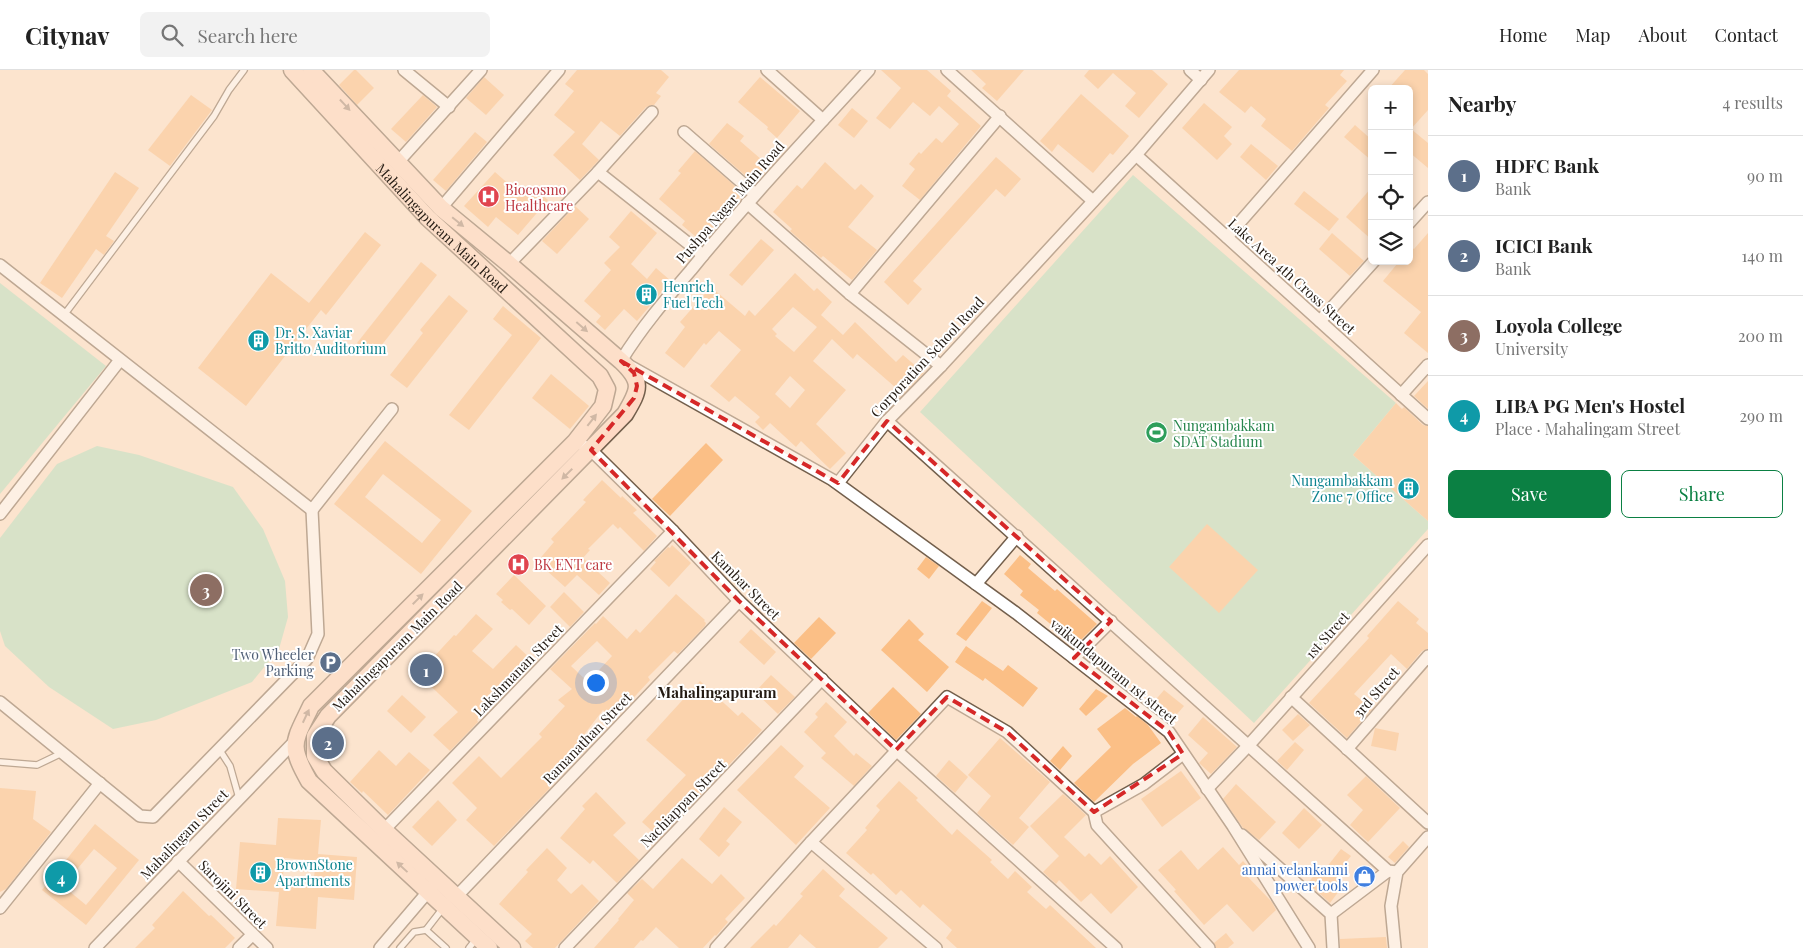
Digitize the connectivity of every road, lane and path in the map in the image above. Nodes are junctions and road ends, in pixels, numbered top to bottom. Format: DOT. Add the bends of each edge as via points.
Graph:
graph roads {
  1 [pos="244,70"];
  2 [pos="292,70"];
  3 [pos="311,70"];
  4 [pos="404,70"];
  5 [pos="481,70"];
  6 [pos="559,70"];
  7 [pos="766,70"];
  8 [pos="869,70"];
  9 [pos="947,70"];
  10 [pos="1190,70"];
  11 [pos="1209,70"];
  12 [pos="1373,70"];
  13 [pos="1201,80"];
  14 [pos="449,107"];
  15 [pos="652,112"];
  16 [pos="1000,116"];
  17 [pos="823,120"];
  18 [pos="684,132"];
  19 [pos="1136,155"];
  20 [pos="398,162"];
  21 [pos="598,172"];
  22 [pos="755,194"];
  23 [pos="1093,201"];
  24 [pos="1428,202"];
  25 [pos="747,203"];
  26 [pos="441,208"];
  27 [pos="1412,220"];
  28 [pos="1227,237"];
  29 [pos="703,255"];
  30 [pos="509,264"];
  31 [pos="0,265"];
  32 [pos="1370,265"];
  33 [pos="850,294"];
  34 [pos="64,315"];
  35 [pos="1320,321"];
  36 [pos="120,360"];
  37 [pos="621,361"];
  38 [pos="1428,365"];
  39 [pos="941,366"];
  40 [pos="600,376"];
  41 [pos="1401,395"];
  42 [pos="392,409"];
  43 [pos="1428,419"];
  44 [pos="887,421"];
  45 [pos="577,440"];
  46 [pos="591,450"];
  47 [pos="834,481"];
  48 [pos="312,510"];
  49 [pos="0,514"];
  50 [pos="673,531"];
  51 [pos="1017,536"];
  52 [pos="1428,545"];
  53 [pos="976,584"];
  54 [pos="739,601"];
  55 [pos="1111,621"];
  56 [pos="1428,656"];
  57 [pos="1074,658"];
  58 [pos="822,680"];
  59 [pos="1291,697"];
  60 [pos="0,702"];
  61 [pos="294,742"];
  62 [pos="1248,746"];
  63 [pos="219,749"];
  64 [pos="1347,749"];
  65 [pos="896,750"];
  66 [pos="62,753"];
  67 [pos="1184,754"];
  68 [pos="0,762"];
  69 [pos="100,783"];
  70 [pos="1208,789"];
  71 [pos="239,798"];
  72 [pos="1094,812"];
  73 [pos="1428,823"];
  74 [pos="1233,826"];
  75 [pos="384,830"];
  76 [pos="1428,837"];
  77 [pos="811,842"];
  78 [pos="178,861"];
  79 [pos="1392,872"];
  80 [pos="433,886"];
  81 [pos="450,902"];
  82 [pos="0,908"];
  83 [pos="1331,914"];
  84 [pos="426,930"];
  85 [pos="252,935"];
  86 [pos="478,945"];
  87 [pos="95,948"];
  88 [pos="239,948"];
  89 [pos="267,948"];
  90 [pos="380,948"];
  91 [pos="400,948"];
  92 [pos="446,948"];
  93 [pos="512,948"];
  94 [pos="565,948"];
  95 [pos="716,948"];
  96 [pos="936,948"];
  97 [pos="1116,948"];
  98 [pos="1209,948"];
  99 [pos="1309,948"];
  100 [pos="1332,948"];
  101 [pos="1394,948"];
  1 -- 34 [label="lane" via="214,116"];
  2 -- 40 [label="main road, Mahalingapuram Main Road" via="428,218"];
  3 -- 20 [label="main road, Mahalingapuram Main Road, one-way"];
  4 -- 14 [label="street"];
  5 -- 14 [label="street"];
  6 -- 26 [label="street"];
  7 -- 17 [label="street"];
  8 -- 17 [label="street, Pushpa Nagar Main Road"];
  9 -- 16 [label="street"];
  10 -- 13 [label="street"];
  11 -- 13 [label="street, Corporation School Road"];
  12 -- 28 [label="street"];
  13 -- 19 [label="street, Corporation School Road"];
  14 -- 20 [label="street"];
  15 -- 21 [label="street"];
  16 -- 23 [label="street"];
  16 -- 33 [label="street"];
  17 -- 22 [label="street, Pushpa Nagar Main Road"];
  18 -- 22 [label="street"];
  19 -- 23 [label="street, Corporation School Road"];
  19 -- 28 [label="street, Lake Area 4th Cross Street"];
  20 -- 26 [label="main road, Mahalingapuram Main Road"];
  21 -- 29 [label="street"];
  21 -- 30 [label="street"];
  22 -- 25 [label="street, Pushpa Nagar Main Road"];
  23 -- 39 [label="street, Corporation School Road"];
  24 -- 27 [label="street"];
  25 -- 29 [label="street, Pushpa Nagar Main Road"];
  25 -- 33 [label="street"];
  26 -- 30 [label="main road, Mahalingapuram Main Road, one-way"];
  28 -- 35 [label="street, Lake Area 4th Cross Street"];
  29 -- 37 [label="street, Pushpa Nagar Main Road" via="636,336"];
  30 -- 37 [label="main road, Mahalingapuram Main Road, one-way"];
  31 -- 34 [label="street"];
  32 -- 35 [label="street"];
  33 -- 39 [label="street"];
  34 -- 36 [label="street"];
  35 -- 41 [label="street, Lake Area 4th Cross Street"];
  36 -- 48 [label="street"];
  36 -- 49 [label="street"];
  37 -- 40 [label="main road"];
  37 -- 46 [label="main road, Mahalingapuram Main Road" via="634,373 637,386 634,398 625,414"];
  37 -- 47 [label="street"];
  38 -- 41 [label="street"];
  39 -- 44 [label="street, Corporation School Road"];
  45 -- 40 [label="main road, Mahalingapuram Main Road, one-way" via="603,406 607,389"];
  41 -- 43 [label="street, Lake Area 4th Cross Street"];
  42 -- 48 [label="street"];
  44 -- 47 [label="street, Corporation School Road" via="838,483"];
  44 -- 51 [label="street"];
  45 -- 46 [label="street, Kambar Street"];
  61 -- 45 [label="main road, Mahalingapuram Main Road, one-way" via="311,706"];
  46 -- 50 [label="street, Kambar Street"];
  46 -- 75 [label="main road, Mahalingapuram Main Road, one-way" via="328,716 315,736 315,756 324,771"];
  47 -- 53 [label="street, vaikundapuram 1st street"];
  48 -- 63 [label="street" via="318,634 307,659"];
  50 -- 54 [label="street, Kambar Street"];
  50 -- 75 [label="street, Lakshmanan Street"];
  51 -- 53 [label="street"];
  51 -- 55 [label="street"];
  52 -- 59 [label="street, 1st Street"];
  53 -- 57 [label="street, vaikundapuram 1st street"];
  54 -- 58 [label="street, Kambar Street"];
  54 -- 81 [label="street, Ramanathan Street"];
  55 -- 57 [label="street"];
  55 -- 62 [label="street"];
  56 -- 64 [label="street, 3rd Street"];
  57 -- 67 [label="street, vaikundapuram 1st street" via="1169,732"];
  58 -- 65 [label="street, Kambar Street"];
  58 -- 94 [label="street, Nachiappan Street"];
  59 -- 62 [label="street, 1st Street"];
  59 -- 64 [label="street"];
  60 -- 66 [label="street"];
  61 -- 71 [label="street, Mahalingam Street"];
  80 -- 61 [label="main road, Mahalingapuram Main Road, one-way" via="309,781 298,762"];
  62 -- 70 [label="street, 1st Street"];
  62 -- 79 [label="street"];
  63 -- 69 [label="street" via="153,817 140,816"];
  63 -- 71 [label="lane" via="230,766"];
  64 -- 73 [label="street"];
  65 -- 72 [label="street" via="948,697 1007,732"];
  65 -- 77 [label="street"];
  65 -- 97 [label="street, Kambar Street"];
  66 -- 68 [label="lane" via="37,765"];
  66 -- 69 [label="street"];
  67 -- 70 [label="street, vaikundapuram 1st street"];
  67 -- 72 [label="street" via="1144,784"];
  69 -- 82 [label="street"];
  70 -- 74 [label="street, vaikundapuram 1st street"];
  71 -- 78 [label="street, Mahalingam Street"];
  72 -- 98 [label="street" via="1097,825"];
  74 -- 83 [label="street"];
  74 -- 99 [label="street, vaikundapuram 1st street"];
  75 -- 80 [label="main road, Mahalingapuram Main Road"];
  76 -- 79 [label="street"];
  77 -- 95 [label="street"];
  77 -- 96 [label="street"];
  78 -- 85 [label="street, Sarojini Street"];
  78 -- 87 [label="street, Mahalingam Street"];
  79 -- 83 [label="street"];
  79 -- 101 [label="street"];
  80 -- 81 [label="main road, Mahalingapuram Main Road"];
  80 -- 90 [label="street"];
  81 -- 84 [label="lane"];
  81 -- 86 [label="main road, Mahalingapuram Main Road"];
  81 -- 93 [label="main road, Mahalingapuram Main Road"];
  83 -- 100 [label="street"];
  84 -- 91 [label="lane" via="414,932"];
  84 -- 92 [label="lane"];
  85 -- 88 [label="street"];
  85 -- 89 [label="street, Sarojini Street"];
}
